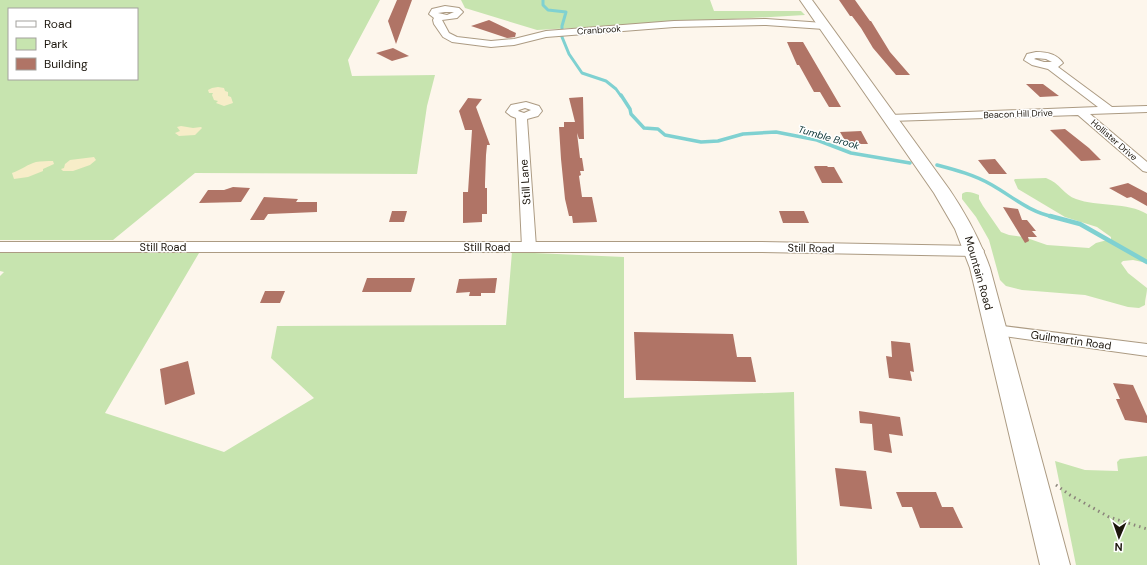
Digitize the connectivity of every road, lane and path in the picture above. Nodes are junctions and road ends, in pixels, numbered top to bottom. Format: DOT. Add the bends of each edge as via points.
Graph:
graph roads {
  1 [pos="806,0"];
  2 [pos="440,17"];
  3 [pos="821,21"];
  4 [pos="1051,66"];
  5 [pos="1147,109"];
  6 [pos="1110,111"];
  7 [pos="1081,112"];
  8 [pos="522,116"];
  9 [pos="890,118"];
  10 [pos="1147,168"];
  11 [pos="0,247"];
  12 [pos="529,247"];
  13 [pos="975,251"];
  14 [pos="995,330"];
  15 [pos="1147,350"];
  16 [pos="1032,474"];
  17 [pos="1147,530"];
  18 [pos="1055,565"];
  1 -- 3 [label="main road, Mountain Road"];
  2 -- 3 [label="street, Cranbrook" via="437,20 438,24 446,35 455,40 507,44 553,34 687,24"];
  3 -- 9 [label="main road, Mountain Road"];
  4 -- 6 [label="street"];
  5 -- 6 [label="street, Beacon Hill Drive"];
  6 -- 7 [label="street, Beacon Hill Drive"];
  7 -- 9 [label="street, Beacon Hill Drive"];
  7 -- 10 [label="street, Hollister Drive"];
  8 -- 12 [label="street, Still Lane"];
  9 -- 13 [label="main road, Mountain Road" via="956,212"];
  11 -- 12 [label="street, Still Road"];
  12 -- 13 [label="street, Still Road" via="759,247"];
  13 -- 14 [label="main road, Mountain Road"];
  14 -- 15 [label="street, Guilmartin Road"];
  14 -- 16 [label="main road, Mountain Road"];
  16 -- 17 [label="path" via="1051,481 1109,517"];
  16 -- 18 [label="main road, Mountain Road"];
}
